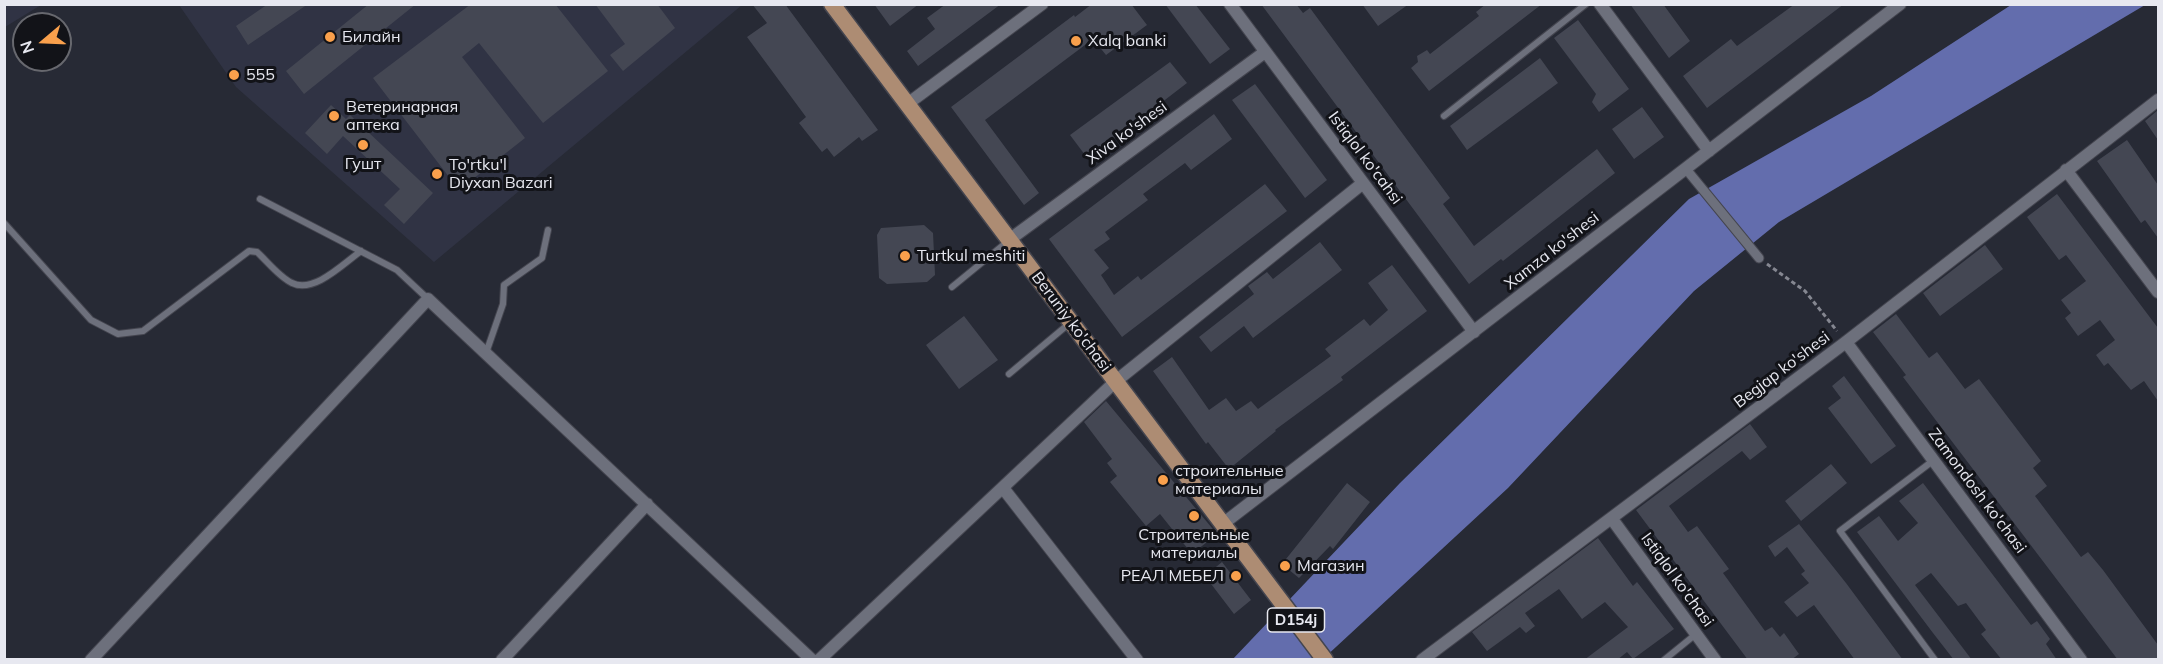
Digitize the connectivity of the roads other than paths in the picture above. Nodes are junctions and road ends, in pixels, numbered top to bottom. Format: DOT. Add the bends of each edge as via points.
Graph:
graph roads {
  1 [pos="832,4"];
  2 [pos="1042,4"];
  3 [pos="1230,4"];
  4 [pos="1586,4"];
  5 [pos="1600,4"];
  6 [pos="1900,4"];
  7 [pos="1265,52"];
  8 [pos="2158,100"];
  9 [pos="906,105"];
  10 [pos="1444,116"];
  11 [pos="1709,151"];
  12 [pos="1686,169"];
  13 [pos="2066,170"];
  14 [pos="1363,183"];
  15 [pos="260,199"];
  16 [pos="4,224"];
  17 [pos="548,230"];
  18 [pos="1009,240"];
  19 [pos="361,251"];
  20 [pos="1759,258"];
  21 [pos="952,287"];
  22 [pos="2158,292"];
  23 [pos="428,299"];
  24 [pos="1071,322"];
  25 [pos="1473,332"];
  26 [pos="1846,342"];
  27 [pos="486,353"];
  28 [pos="1009,375"];
  29 [pos="1116,381"];
  30 [pos="1934,460"];
  31 [pos="1003,488"];
  32 [pos="647,504"];
  33 [pos="1612,519"];
  34 [pos="1224,523"];
  35 [pos="1696,634"];
  36 [pos="91,660"];
  37 [pos="502,660"];
  38 [pos="812,660"];
  39 [pos="819,660"];
  40 [pos="1137,660"];
  41 [pos="1325,660"];
  42 [pos="1422,660"];
  43 [pos="1664,660"];
  44 [pos="1715,660"];
  45 [pos="1935,660"];
  46 [pos="2081,660"];
  1 -- 9 [label="main road, Beruniy ko'chasi"];
  2 -- 9 [label="street"];
  3 -- 7 [label="street, Istiqlol ko'cahsi"];
  4 -- 10 [label="lane"];
  5 -- 11 [label="street"];
  6 -- 11 [label="street, Xamza ko'shesi"];
  7 -- 14 [label="street, Istiqlol ko'cahsi"];
  7 -- 18 [label="street, Xiva ko'shesi"];
  8 -- 13 [label="street, Begjap ko'shesi"];
  9 -- 18 [label="main road, Beruniy ko'chasi"];
  11 -- 12 [label="street, Xamza ko'shesi"];
  12 -- 20 [label="street"];
  12 -- 25 [label="street, Xamza ko'shesi"];
  13 -- 22 [label="street"];
  13 -- 26 [label="street, Begjap ko'shesi"];
  14 -- 25 [label="street, Istiqlol ko'cahsi"];
  14 -- 29 [label="street"];
  15 -- 19 [label="lane"];
  16 -- 19 [label="lane" via="91,320 118,334 143,331 249,251 257,252 291,283 305,286"];
  17 -- 27 [label="lane" via="542,258 504,285 503,304"];
  18 -- 21 [label="lane"];
  18 -- 24 [label="main road, Beruniy ko'chasi"];
  19 -- 23 [label="lane" via="396,270"];
  23 -- 27 [label="street"];
  23 -- 36 [label="street"];
  24 -- 28 [label="lane"];
  24 -- 29 [label="main road, Beruniy ko'chasi"];
  25 -- 34 [label="street, Xamza ko'shesi"];
  26 -- 30 [label="street, Zamondosh ko'chasi"];
  26 -- 33 [label="street, Begjap ko'shesi"];
  27 -- 32 [label="street"];
  29 -- 31 [label="street"];
  29 -- 34 [label="main road, Beruniy ko'chasi"];
  30 -- 45 [label="lane" via="1840,531"];
  30 -- 46 [label="street, Zamondosh ko'chasi"];
  31 -- 39 [label="street"];
  31 -- 40 [label="street"];
  32 -- 37 [label="street"];
  32 -- 38 [label="street"];
  33 -- 35 [label="street, Istiqlol ko'chasi"];
  33 -- 42 [label="street, Begjap ko'shesi"];
  34 -- 41 [label="main road, Beruniy ko'chasi / D154j"];
  35 -- 43 [label="lane"];
  35 -- 44 [label="street, Istiqlol ko'chasi"];
}
